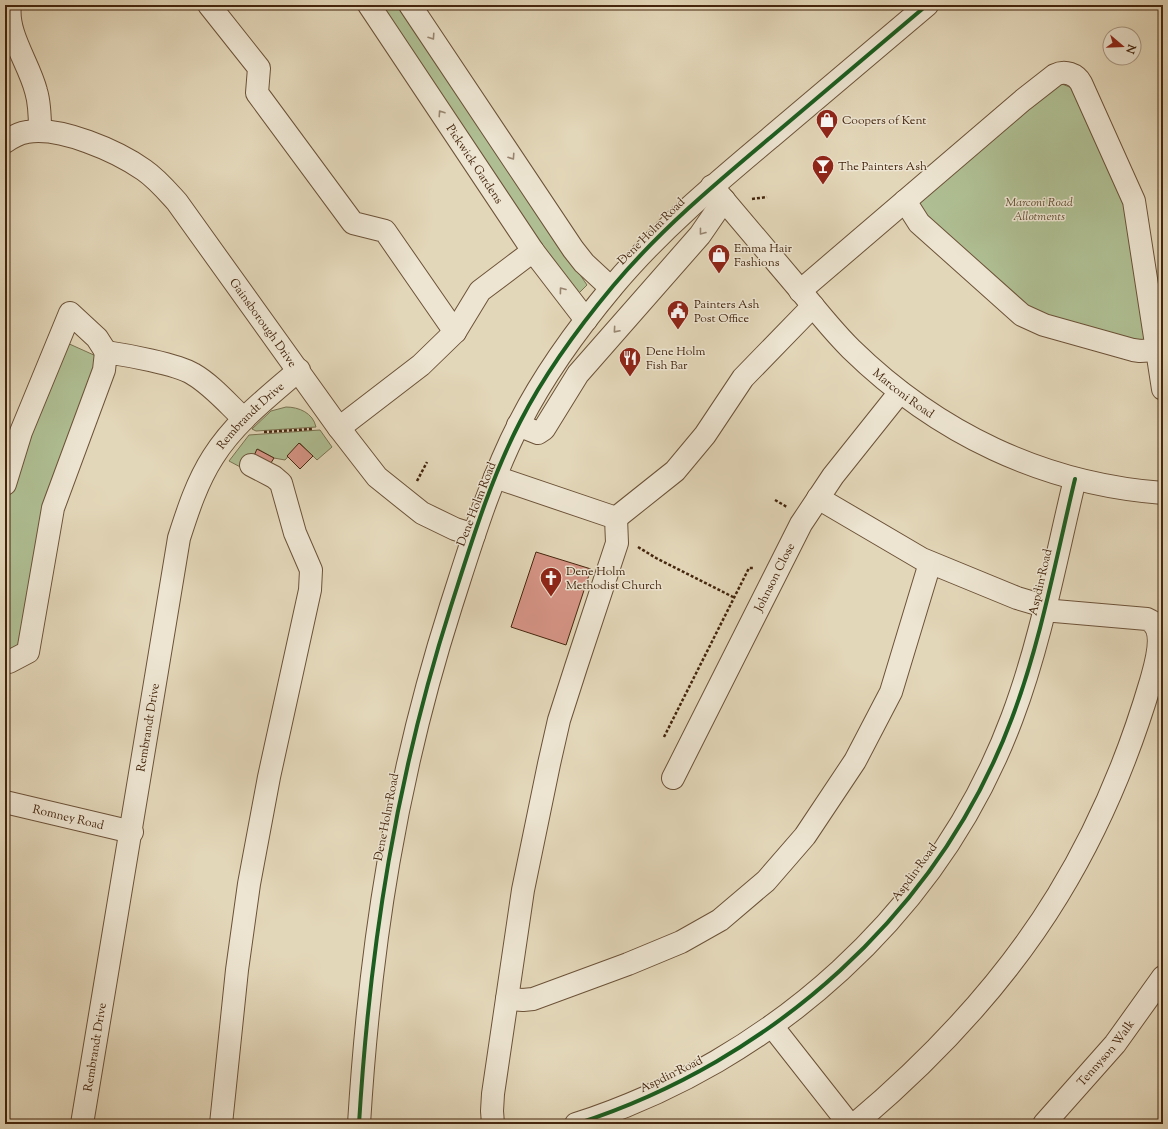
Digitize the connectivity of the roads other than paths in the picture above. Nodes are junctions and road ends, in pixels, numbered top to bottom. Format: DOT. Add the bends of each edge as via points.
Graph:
graph roads {
  1 [pos="10,5"];
  2 [pos="209,5"];
  3 [pos="410,5"];
  4 [pos="927,5"];
  5 [pos="376,8"];
  6 [pos="40,131"];
  7 [pos="498,136"];
  8 [pos="5,142"];
  9 [pos="469,154"];
  10 [pos="727,195"];
  11 [pos="905,202"];
  12 [pos="533,251"];
  13 [pos="611,288"];
  14 [pos="807,299"];
  15 [pos="586,320"];
  16 [pos="455,332"];
  17 [pos="1157,350"];
  18 [pos="106,352"];
  19 [pos="299,370"];
  20 [pos="1163,389"];
  21 [pos="900,392"];
  22 [pos="518,425"];
  23 [pos="252,426"];
  24 [pos="339,428"];
  25 [pos="251,465"];
  26 [pos="495,477"];
  27 [pos="1075,479"];
  28 [pos="5,484"];
  29 [pos="1163,493"];
  30 [pos="818,498"];
  31 [pos="616,518"];
  32 [pos="474,534"];
  33 [pos="930,563"];
  34 [pos="1044,608"];
  35 [pos="5,661"];
  36 [pos="673,778"];
  37 [pos="5,802"];
  38 [pos="132,832"];
  39 [pos="1163,978"];
  40 [pos="507,999"];
  41 [pos="772,1026"];
  42 [pos="82,1124"];
  43 [pos="221,1124"];
  44 [pos="359,1124"];
  45 [pos="493,1124"];
  46 [pos="576,1124"];
  47 [pos="849,1124"];
  48 [pos="855,1124"];
  49 [pos="1044,1124"];
  1 -- 6 [label="street" via="14,33 37,92"];
  2 -- 16 [label="street" via="259,68 257,93 354,223 385,231"];
  3 -- 7 [label="street, one-way"];
  4 -- 10 [label="street, Dene Holm Road"];
  9 -- 5 [label="street, Pickwick Gardens, one-way"];
  6 -- 8 [label="street, Gainsborough Drive" via="21,133"];
  6 -- 19 [label="street, Gainsborough Drive" via="60,134 90,144 123,158 155,179 177,202"];
  7 -- 9 [label="street"];
  7 -- 13 [label="street, one-way" via="573,248 593,272"];
  9 -- 12 [label="street, Pickwick Gardens"];
  10 -- 13 [label="street, Dene Holm Road" via="647,247"];
  10 -- 14 [label="street, Marconi Road"];
  10 -- 22 [label="street, one-way" via="700,235 578,374 544,429 538,433"];
  11 -- 14 [label="street"];
  11 -- 17 [label="street" via="919,223 1022,315 1044,325 1133,350"];
  11 -- 17 [label="street" via="1055,75 1066,72 1075,75 1089,97 1133,195"];
  15 -- 12 [label="street, Pickwick Gardens, one-way"];
  12 -- 16 [label="street" via="480,291"];
  13 -- 15 [label="street, Dene Holm Road"];
  14 -- 21 [label="street, Marconi Road" via="850,348"];
  14 -- 31 [label="street" via="742,378 705,435 675,471"];
  15 -- 22 [label="street, Dene Holm Road" via="550,370"];
  16 -- 24 [label="street" via="421,365"];
  17 -- 20 [label="street"];
  18 -- 23 [label="street" via="191,372"];
  18 -- 28 [label="street" via="97,338 70,313 21,432"];
  18 -- 35 [label="street" via="104,370 53,508 28,652 9,662"];
  19 -- 23 [label="street, Rembrandt Drive"];
  19 -- 24 [label="street, Gainsborough Drive"];
  21 -- 27 [label="street, Marconi Road" via="941,422 982,444 1040,469"];
  21 -- 30 [label="street, Johnson Close"];
  22 -- 26 [label="street, Dene Holm Road"];
  23 -- 38 [label="street, Rembrandt Drive" via="227,438 207,467 179,538"];
  24 -- 32 [label="street, Gainsborough Drive" via="377,477 406,502 432,518"];
  25 -- 43 [label="street" via="281,483 295,533 311,570 311,576 248,891"];
  26 -- 31 [label="street"];
  26 -- 32 [label="street, Dene Holm Road"];
  27 -- 29 [label="street, Marconi Road"];
  27 -- 34 [label="street, Aspdin Road"];
  30 -- 33 [label="street"];
  30 -- 36 [label="street, Johnson Close" via="801,524"];
  31 -- 40 [label="street" via="617,543 559,720 549,764 523,890"];
  32 -- 44 [label="street, Dene Holm Road" via="427,684 398,807 384,880 375,949"];
  33 -- 34 [label="street"];
  33 -- 40 [label="street" via="891,692 855,761 818,817 766,881 720,920 675,945 528,1000"];
  34 -- 41 [label="street, Aspdin Road" via="1028,670 1003,740 966,813 942,852 896,914 855,958 812,996"];
  34 -- 48 [label="street" via="1147,619 1160,627 1162,635 1156,664 1130,747 1109,798 1078,860 1052,905 1020,950 968,1014 914,1070"];
  37 -- 38 [label="street, Romney Road"];
  38 -- 42 [label="street, Rembrandt Drive"];
  39 -- 49 [label="street, Tennyson Walk" via="1115,1044"];
  40 -- 45 [label="street" via="493,1094"];
  41 -- 46 [label="street, Aspdin Road" via="697,1074 643,1099"];
  41 -- 47 [label="street"];
}
